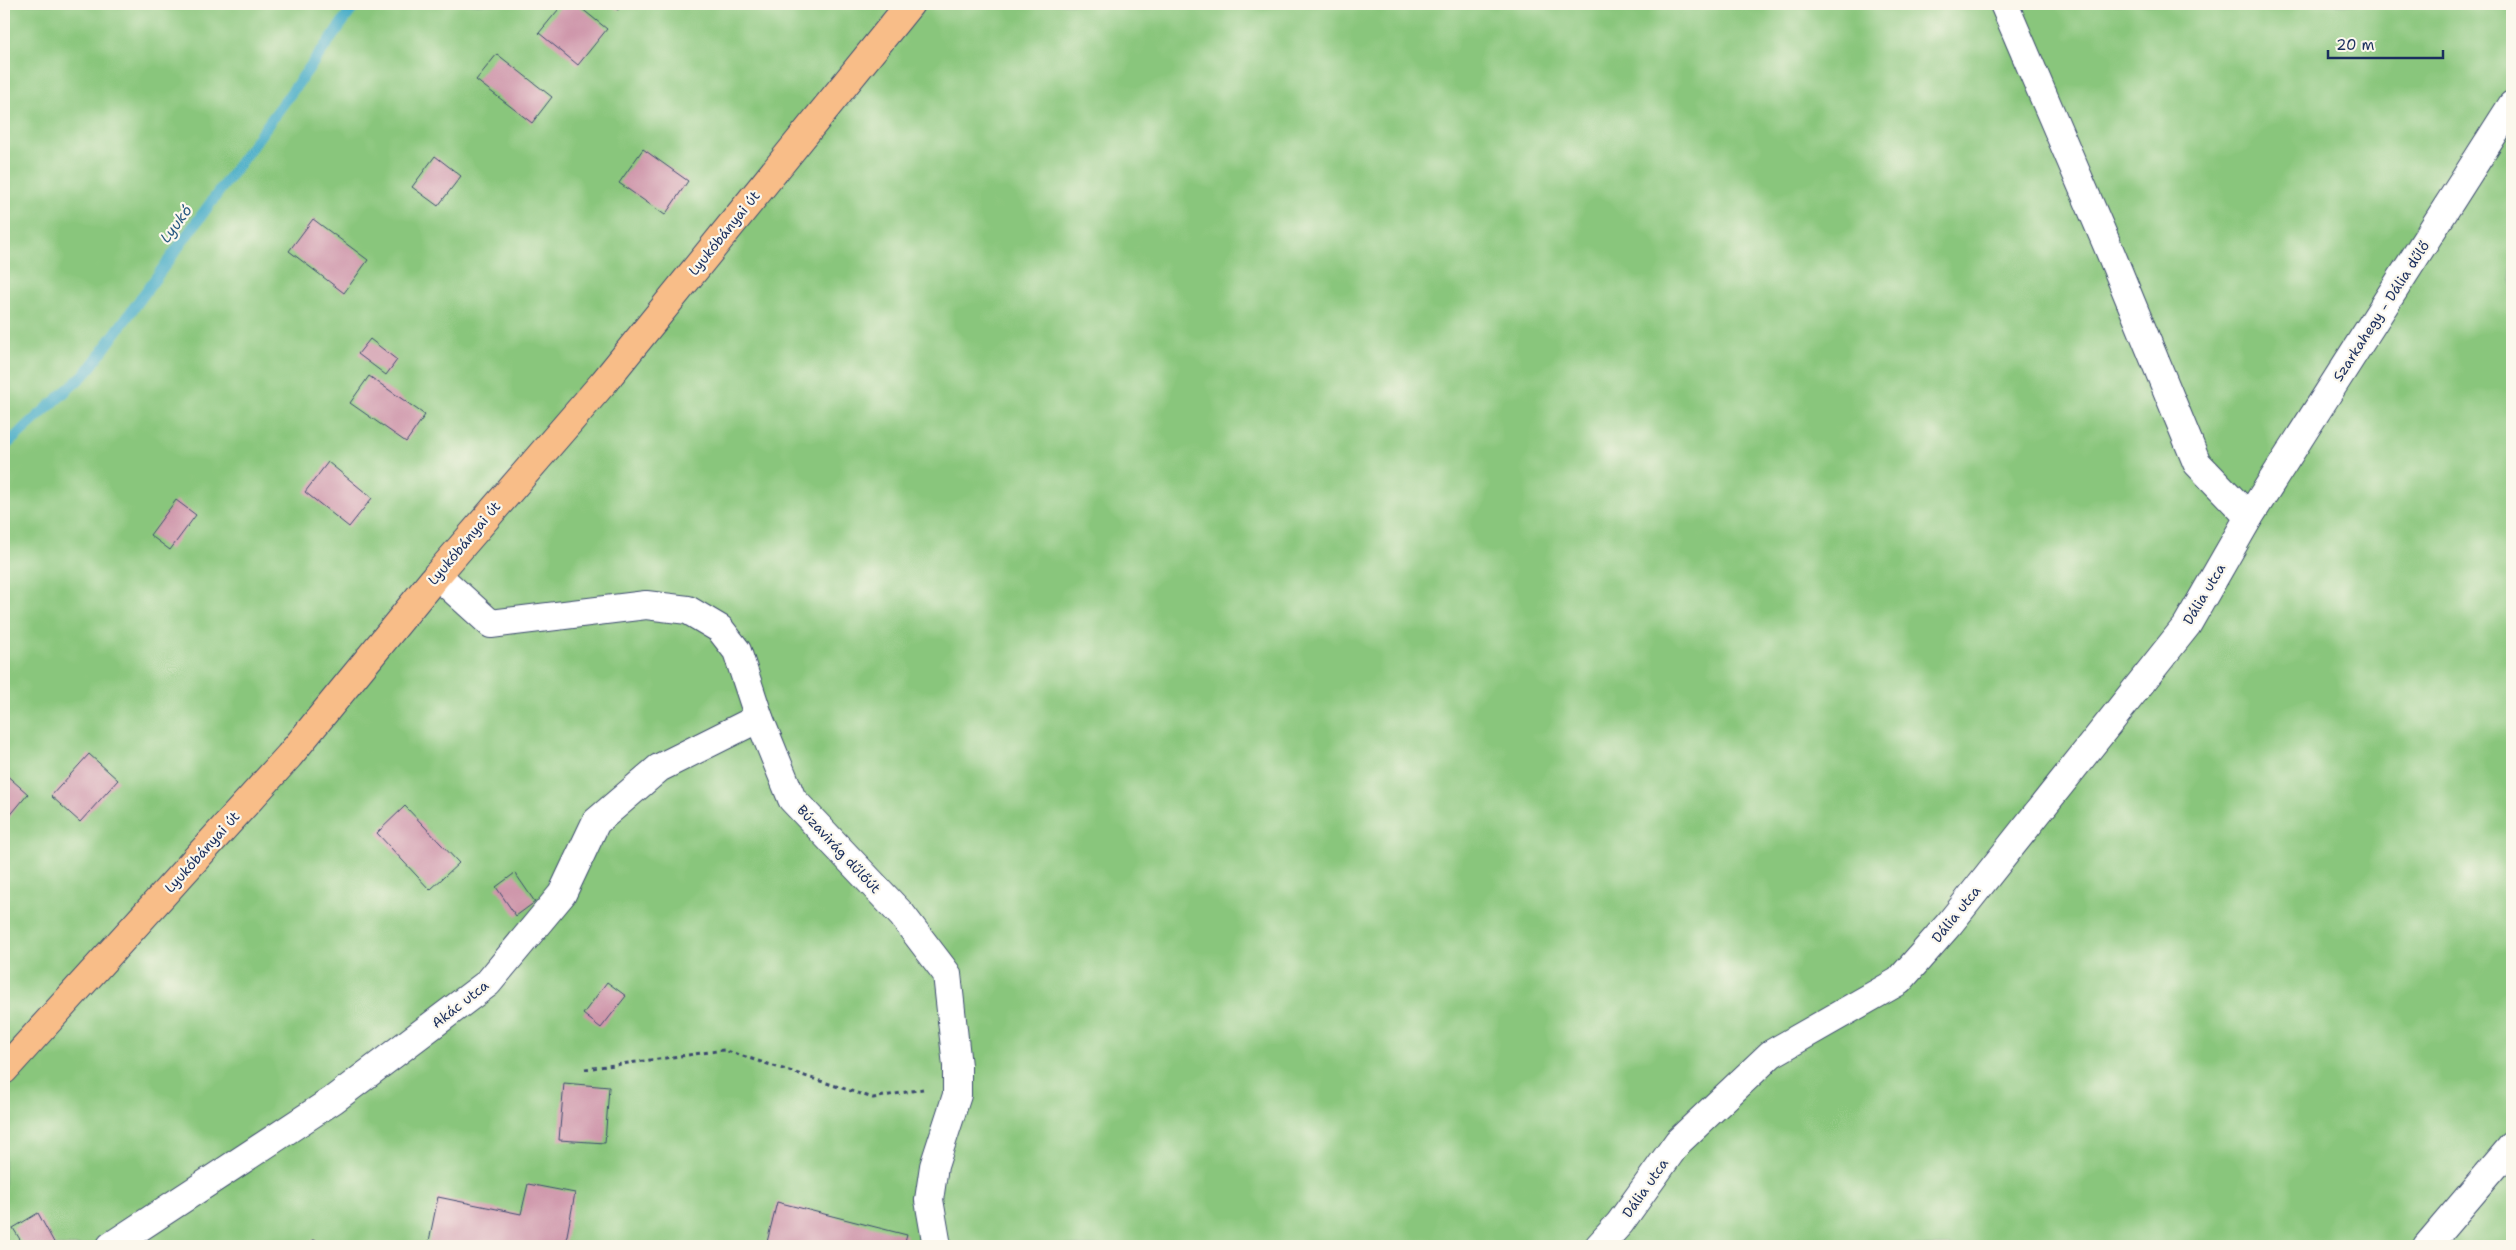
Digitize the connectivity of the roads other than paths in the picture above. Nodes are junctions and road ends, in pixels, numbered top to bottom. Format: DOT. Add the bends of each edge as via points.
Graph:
graph roads {
  1 [pos="910,4"];
  2 [pos="2004,4"];
  3 [pos="2512,105"];
  4 [pos="2249,517"];
  5 [pos="437,575"];
  6 [pos="759,718"];
  7 [pos="4,1070"];
  8 [pos="2512,1146"];
  9 [pos="111,1246"];
  10 [pos="937,1246"];
  11 [pos="1599,1246"];
  12 [pos="2427,1246"];
  1 -- 5 [label="main road, Lyukóbányai út" via="604,382"];
  2 -- 4 [label="street" via="2197,463"];
  3 -- 4 [label="street, Szarkahegy - Dália dűlő"];
  4 -- 11 [label="street, Dália utca" via="2187,625 1950,923 1899,981 1771,1054 1678,1142 1620,1223"];
  5 -- 6 [label="street, Búzavirág dűlőút" via="491,624 646,605 688,610 720,629 736,651"];
  5 -- 7 [label="main road, Lyukóbányai út" via="289,756"];
  6 -- 9 [label="street, Akác utca" via="659,768 596,822 562,894 488,983 334,1100"];
  6 -- 10 [label="street, Búzavirág dűlőút" via="792,800 902,915 947,974 957,1095 934,1166 928,1200"];
  8 -- 12 [label="street"];
}
